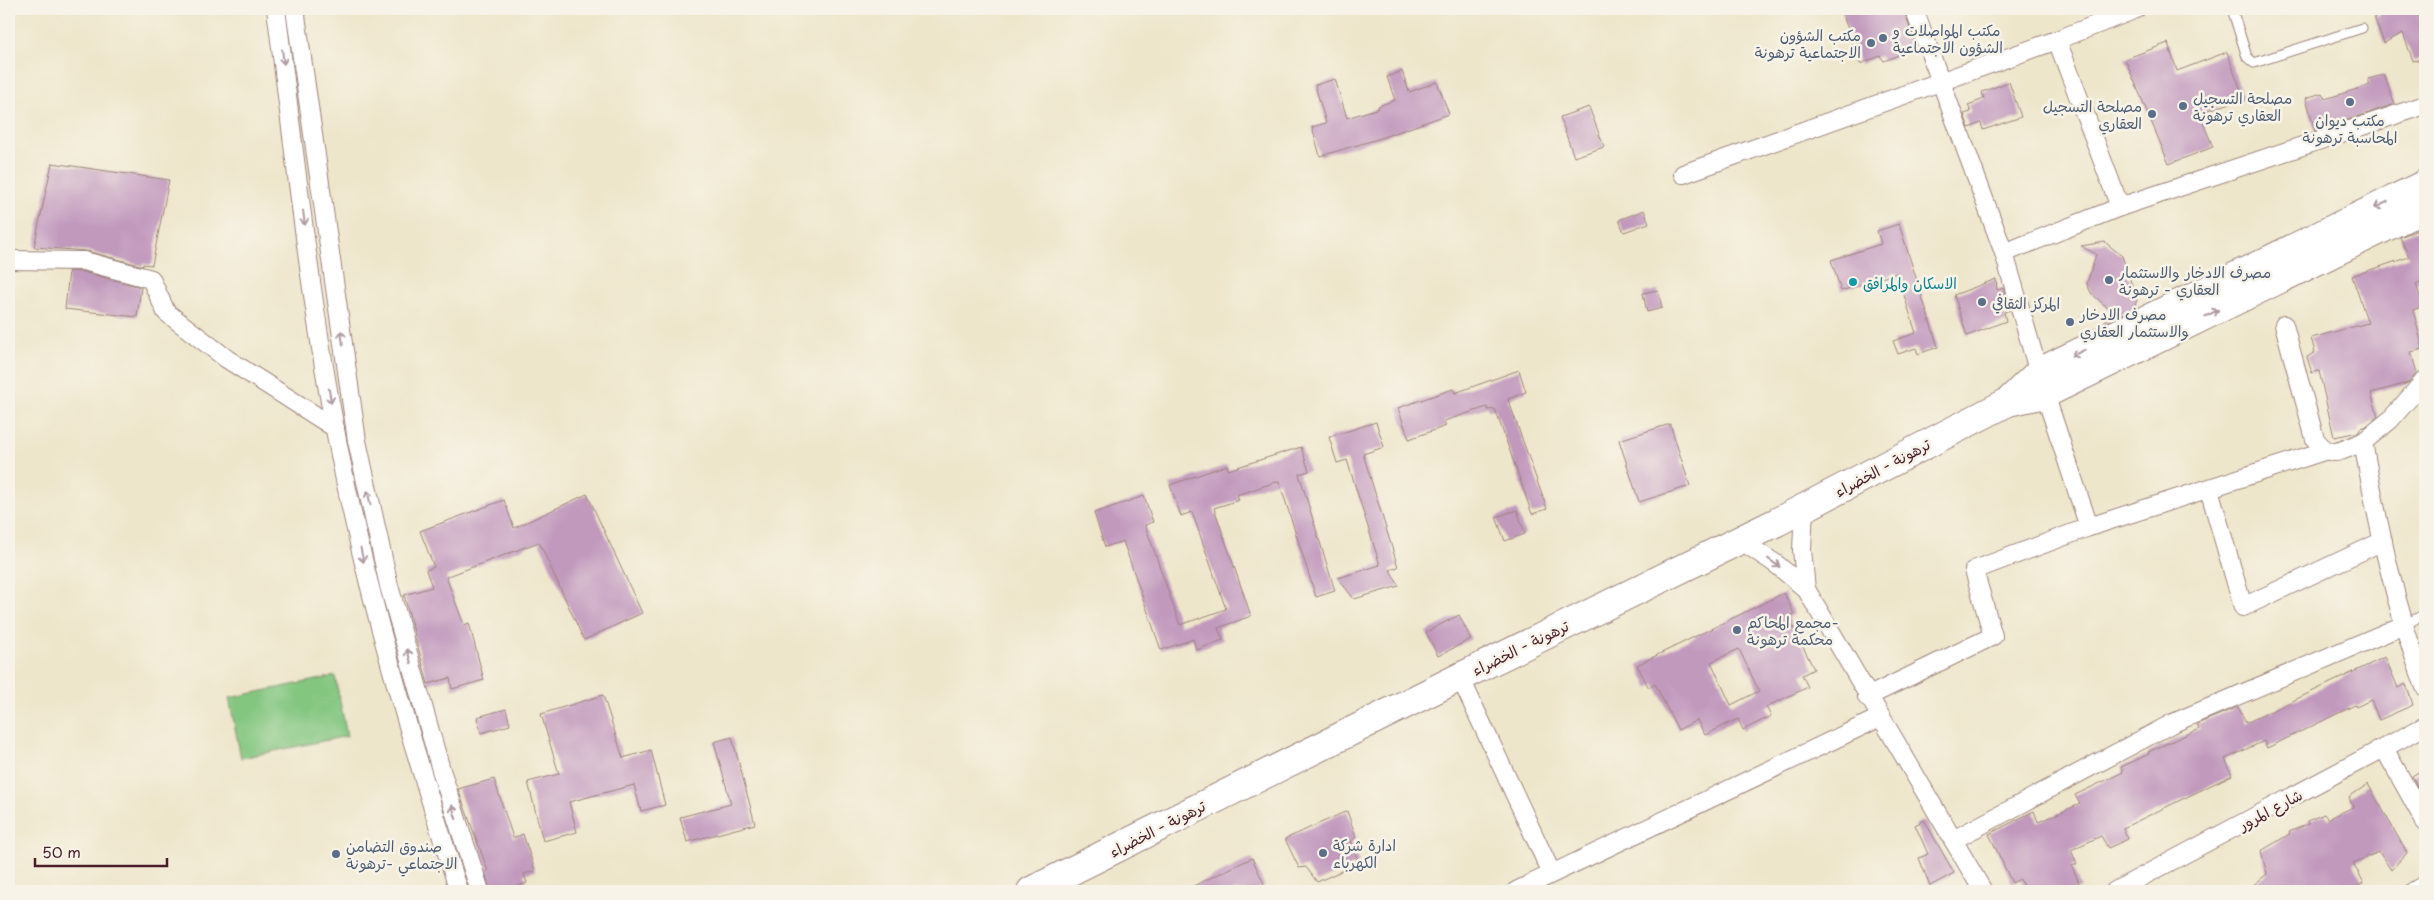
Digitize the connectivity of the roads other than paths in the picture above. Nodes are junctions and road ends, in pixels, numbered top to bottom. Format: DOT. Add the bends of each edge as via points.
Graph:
graph roads {
  1 [pos="276,9"];
  2 [pos="295,9"];
  3 [pos="1914,9"];
  4 [pos="2136,9"];
  5 [pos="2232,9"];
  6 [pos="2362,28"];
  7 [pos="2057,40"];
  8 [pos="1942,82"];
  9 [pos="2425,105"];
  10 [pos="1683,174"];
  11 [pos="2425,184"];
  12 [pos="2120,207"];
  13 [pos="2425,208"];
  14 [pos="2004,253"];
  15 [pos="9,260"];
  16 [pos="2284,326"];
  17 [pos="2425,380"];
  18 [pos="2042,383"];
  19 [pos="335,428"];
  20 [pos="2363,442"];
  21 [pos="2324,451"];
  22 [pos="2209,489"];
  23 [pos="1804,508"];
  24 [pos="2089,527"];
  25 [pos="1740,540"];
  26 [pos="2384,541"];
  27 [pos="1806,589"];
  28 [pos="2425,614"];
  29 [pos="2404,624"];
  30 [pos="1460,677"];
  31 [pos="417,684"];
  32 [pos="2425,687"];
  33 [pos="398,690"];
  34 [pos="1867,698"];
  35 [pos="1879,718"];
  36 [pos="2425,726"];
  37 [pos="2384,748"];
  38 [pos="2425,822"];
  39 [pos="1953,840"];
  40 [pos="1551,872"];
  41 [pos="2425,885"];
  42 [pos="460,891"];
  43 [pos="480,891"];
  44 [pos="1031,891"];
  45 [pos="1516,891"];
  46 [pos="1982,891"];
  47 [pos="2115,891"];
  48 [pos="2414,891"];
  1 -- 19 [label="street, one-way"];
  31 -- 2 [label="street, one-way" via="389,586 357,441"];
  3 -- 8 [label="street"];
  4 -- 7 [label="street"];
  5 -- 6 [label="lane" via="2247,56 2254,63"];
  7 -- 8 [label="street"];
  7 -- 12 [label="street"];
  8 -- 10 [label="street"];
  8 -- 14 [label="street"];
  9 -- 12 [label="street"];
  11 -- 18 [label="highway, one-way"];
  12 -- 14 [label="street"];
  18 -- 13 [label="highway, one-way"];
  14 -- 18 [label="street"];
  15 -- 19 [label="street" via="84,261 151,279 166,312 227,359"];
  16 -- 21 [label="street" via="2315,439"];
  17 -- 20 [label="street" via="2390,420"];
  18 -- 23 [label="highway, ترهونة - الخضراء"];
  18 -- 24 [label="street"];
  19 -- 33 [label="street, one-way" via="370,590"];
  20 -- 21 [label="street" via="2332,453"];
  20 -- 26 [label="street"];
  21 -- 22 [label="street"];
  22 -- 24 [label="street"];
  22 -- 26 [label="street" via="2243,607"];
  23 -- 25 [label="highway, ترهونة - الخضراء"];
  23 -- 27 [label="street" via="1802,550"];
  24 -- 34 [label="street" via="1974,570 1993,636"];
  25 -- 27 [label="street, one-way"];
  25 -- 30 [label="highway, ترهونة - الخضراء"];
  26 -- 29 [label="street"];
  27 -- 34 [label="street"];
  28 -- 29 [label="lane"];
  29 -- 32 [label="street"];
  29 -- 39 [label="street" via="2173,723"];
  30 -- 40 [label="street"];
  30 -- 44 [label="highway, ترهونة - الخضراء"];
  31 -- 33 [label="street"];
  43 -- 31 [label="street, one-way"];
  33 -- 42 [label="street"];
  34 -- 35 [label="street"];
  35 -- 39 [label="street"];
  35 -- 40 [label="street"];
  36 -- 37 [label="street, شارع المرور"];
  37 -- 38 [label="street"];
  37 -- 47 [label="street, شارع المرور"];
  39 -- 46 [label="street"];
  40 -- 45 [label="street"];
  41 -- 48 [label="street"];
}
